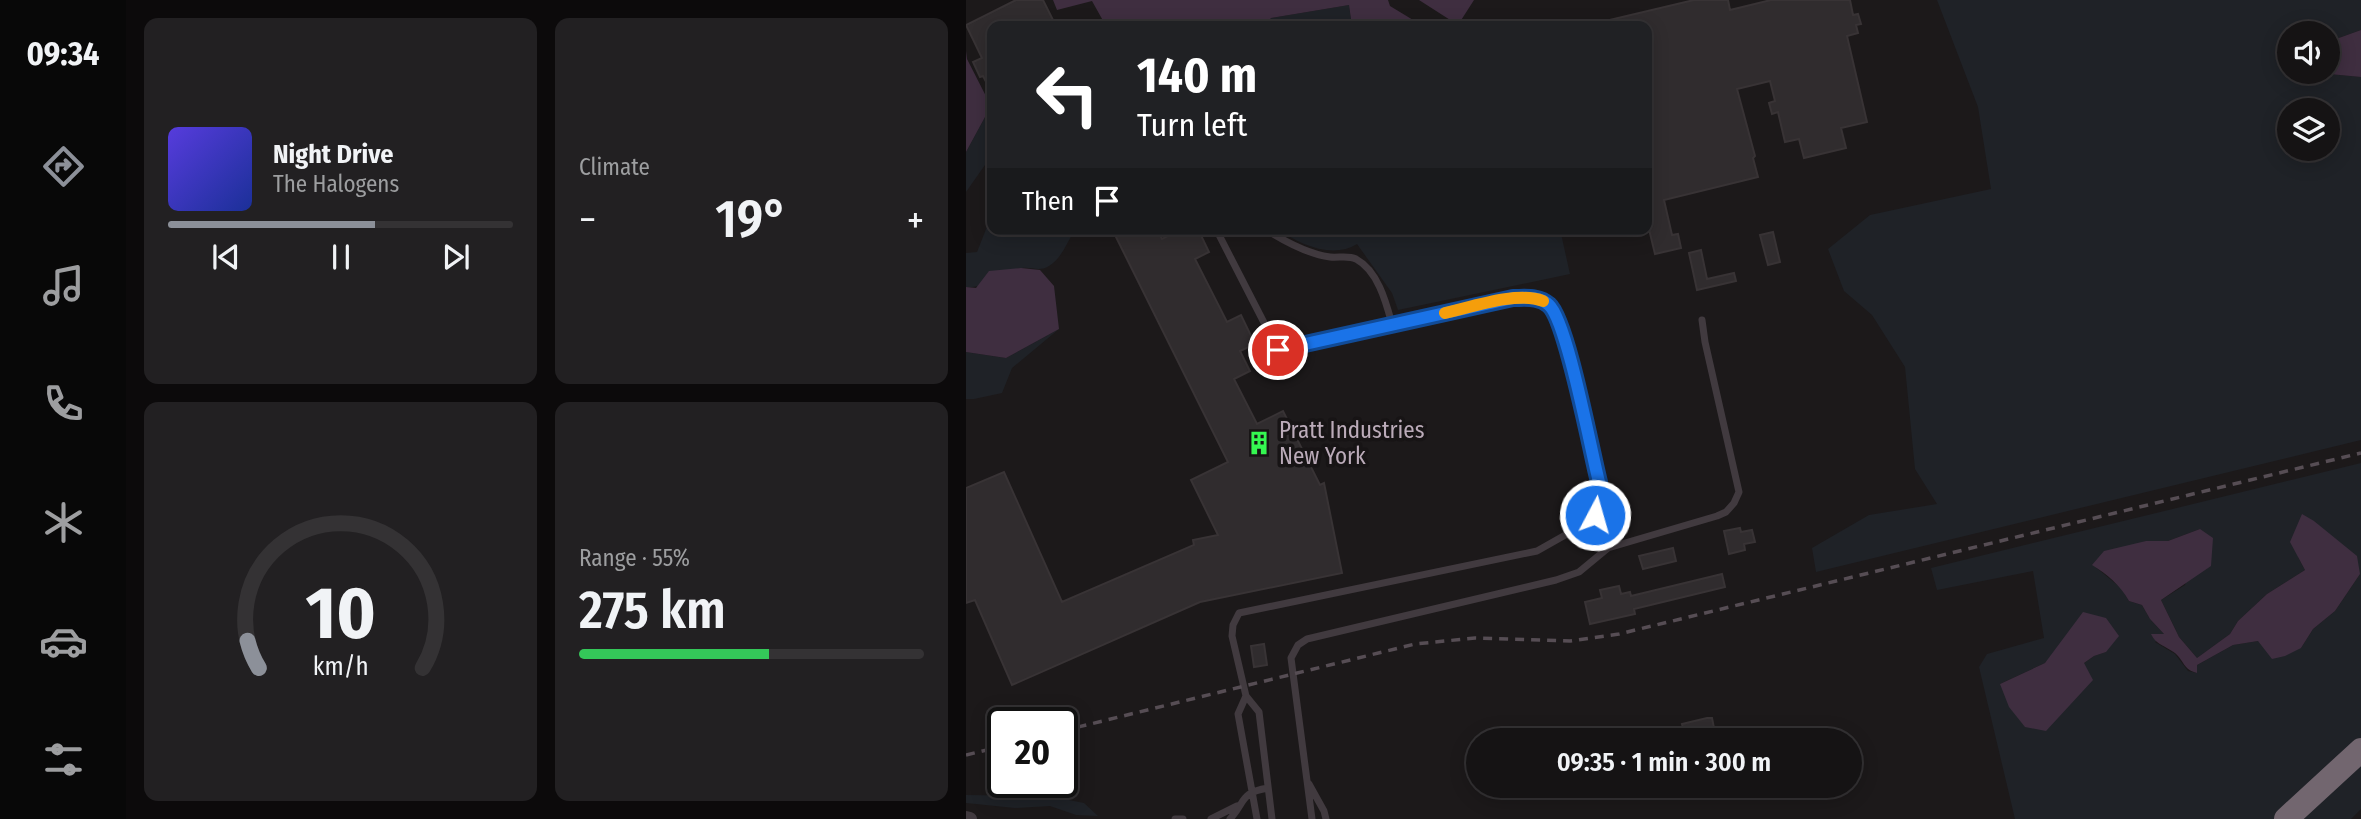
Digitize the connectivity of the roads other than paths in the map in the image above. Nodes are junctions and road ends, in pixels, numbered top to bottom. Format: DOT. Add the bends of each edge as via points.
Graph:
graph roads {
  1 [pos="1219,235"];
  2 [pos="1275,235"];
  3 [pos="1702,320"];
  4 [pos="1392,324"];
  5 [pos="1246,696"];
  6 [pos="2361,750"];
  7 [pos="1307,780"];
  8 [pos="1268,788"];
  9 [pos="1252,791"];
  10 [pos="1237,806"];
  11 [pos="1175,819"];
  12 [pos="1182,819"];
  13 [pos="1211,819"];
  14 [pos="1230,819"];
  15 [pos="1257,819"];
  16 [pos="1272,819"];
  17 [pos="1312,819"];
  18 [pos="1326,819"];
  19 [pos="2286,819"];
  1 -- 4 [label="lane" via="1278,350"];
  2 -- 4 [label="lane" via="1307,251 1353,257 1363,264 1383,294"];
  3 -- 7 [label="lane" via="1739,492 1734,503 1717,516 1608,548 1579,572 1556,580 1307,639 1291,658"];
  4 -- 5 [label="lane" via="1513,298 1540,299 1552,307 1565,339 1599,482 1595,515 1537,551 1239,613 1232,636"];
  5 -- 8 [label="lane" via="1259,712"];
  5 -- 9 [label="lane" via="1238,714"];
  6 -- 19 [label="highway"];
  7 -- 17 [label="lane"];
  7 -- 18 [label="lane"];
  8 -- 9 [label="lane"];
  8 -- 16 [label="lane"];
  9 -- 10 [label="lane"];
  9 -- 15 [label="lane"];
  10 -- 13 [label="lane"];
  10 -- 14 [label="lane"];
  11 -- 12 [label="lane"];
}
